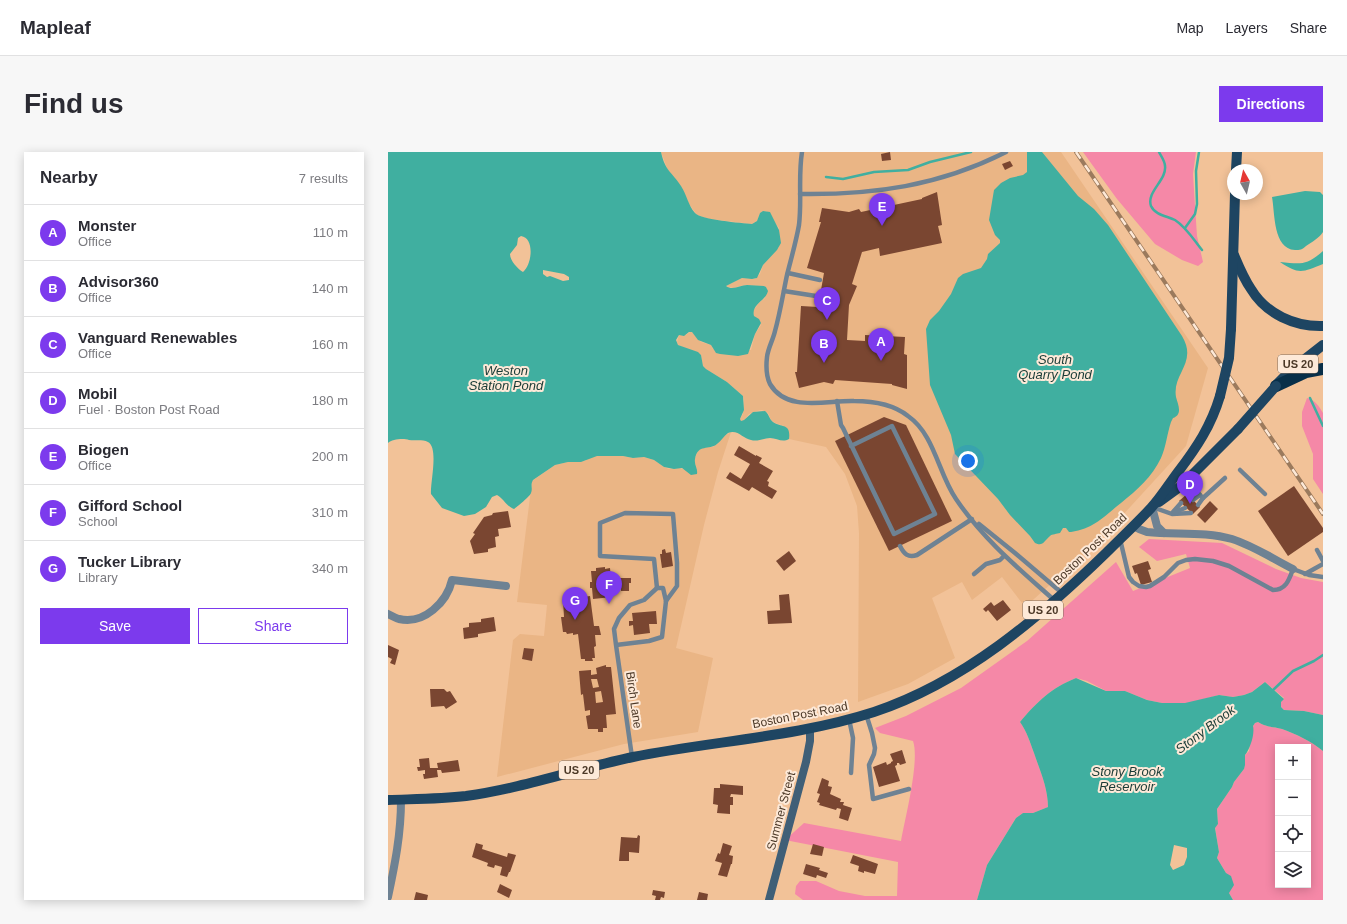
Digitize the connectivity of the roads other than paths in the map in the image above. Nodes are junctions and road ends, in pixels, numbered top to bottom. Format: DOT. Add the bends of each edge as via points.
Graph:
graph roads {
  1 [pos="802,152"];
  2 [pos="1006,152"];
  3 [pos="1237,152"];
  4 [pos="1236,164"];
  5 [pos="800,194"];
  6 [pos="1235,200"];
  7 [pos="1232,252"];
  8 [pos="788,273"];
  9 [pos="820,280"];
  10 [pos="784,291"];
  11 [pos="816,296"];
  12 [pos="1323,326"];
  13 [pos="1323,345"];
  14 [pos="1323,369"];
  15 [pos="1276,386"];
  16 [pos="837,401"];
  17 [pos="851,446"];
  18 [pos="1240,470"];
  19 [pos="1225,478"];
  20 [pos="1186,481"];
  21 [pos="1194,490"];
  22 [pos="1265,494"];
  23 [pos="1188,495"];
  24 [pos="1201,496"];
  25 [pos="1193,500"];
  26 [pos="1181,503"];
  27 [pos="1198,505"];
  28 [pos="1152,507"];
  29 [pos="1185,508"];
  30 [pos="1191,513"];
  31 [pos="1172,514"];
  32 [pos="972,519"];
  33 [pos="1133,526"];
  34 [pos="1164,533"];
  35 [pos="1120,539"];
  36 [pos="900,546"];
  37 [pos="1317,550"];
  38 [pos="1004,556"];
  39 [pos="1323,562"];
  40 [pos="1293,569"];
  41 [pos="974,574"];
  42 [pos="1305,574"];
  43 [pos="1323,577"];
  44 [pos="506,586"];
  45 [pos="656,588"];
  46 [pos="1062,593"];
  47 [pos="1054,600"];
  48 [pos="666,601"];
  49 [pos="388,614"];
  50 [pos="616,645"];
  51 [pos="866,714"];
  52 [pos="849,719"];
  53 [pos="810,728"];
  54 [pos="632,757"];
  55 [pos="851,773"];
  56 [pos="909,789"];
  57 [pos="388,800"];
  58 [pos="401,800"];
  59 [pos="388,897"];
  60 [pos="769,900"];
  1 -- 5 [label="lane" via="799,168"];
  2 -- 5 [label="lane" via="949,175 894,189"];
  3 -- 4 [label="main road"];
  5 -- 8 [label="lane" via="799,225"];
  6 -- 7 [label="main road, US 20"];
  7 -- 12 [label="main road" via="1248,285 1265,306 1292,321"];
  7 -- 28 [label="main road, Boston Post Road / US 20, bridge" via="1230,358 1220,396 1201,441"];
  8 -- 9 [label="lane"];
  8 -- 10 [label="lane"];
  10 -- 11 [label="lane"];
  10 -- 16 [label="lane" via="767,355 766,370 771,384 780,394 794,401 811,404"];
  13 -- 15 [label="main road, US 20" via="1290,370"];
  14 -- 15 [label="highway" via="1306,372"];
  15 -- 20 [label="main road, Boston Post Road / US 20, bridge"];
  16 -- 17 [label="lane" via="840,422"];
  16 -- 32 [label="lane" via="889,405 909,416 924,434 950,491"];
  17 -- 17 [label="lane" via="894,534 935,514 892,426"];
  18 -- 22 [label="lane"];
  19 -- 24 [label="lane"];
  20 -- 21 [label="lane"];
  20 -- 28 [label="main road, Boston Post Road / US 20"];
  21 -- 23 [label="lane"];
  21 -- 24 [label="lane"];
  24 -- 25 [label="lane"];
  24 -- 27 [label="lane"];
  26 -- 31 [label="lane"];
  28 -- 31 [label="lane"];
  28 -- 33 [label="main road, Boston Post Road / US 20"];
  28 -- 34 [label="street" via="1158,526"];
  29 -- 31 [label="lane"];
  30 -- 31 [label="lane"];
  32 -- 36 [label="lane" via="917,555 906,555"];
  32 -- 38 [label="lane"];
  32 -- 46 [label="lane"];
  33 -- 34 [label="street" via="1142,531"];
  33 -- 35 [label="main road, Boston Post Road / US 20"];
  34 -- 40 [label="street" via="1232,539"];
  35 -- 40 [label="lane" via="1129,577 1141,587 1159,581 1178,563 1188,559 1208,560 1225,565 1272,590 1285,586"];
  35 -- 46 [label="main road, Boston Post Road / US 20"];
  37 -- 39 [label="lane"];
  38 -- 41 [label="lane" via="1000,560 986,564"];
  38 -- 47 [label="lane"];
  39 -- 42 [label="lane"];
  40 -- 42 [label="lane"];
  42 -- 43 [label="lane"];
  44 -- 49 [label="street" via="452,580 442,602 421,617 399,619"];
  45 -- 48 [label="lane" via="663,588"];
  45 -- 48 [label="lane" via="654,559 600,556 600,523 625,513 673,514 677,586"];
  45 -- 50 [label="lane, Birch Lane" via="644,600 630,605 619,618 614,629"];
  46 -- 47 [label="main road, Boston Post Road / US 20"];
  47 -- 51 [label="main road, Boston Post Road / US 20" via="1006,640 956,674 916,695"];
  48 -- 50 [label="lane" via="662,637"];
  50 -- 54 [label="lane, Birch Lane"];
  51 -- 52 [label="main road, Boston Post Road / US 20"];
  51 -- 56 [label="lane" via="875,748 869,766 873,799"];
  52 -- 53 [label="main road, Boston Post Road / US 20"];
  52 -- 55 [label="lane" via="853,738"];
  53 -- 54 [label="main road, Boston Post Road / US 20"];
  53 -- 60 [label="street, Summer Street" via="806,762"];
  54 -- 58 [label="main road, Boston Post Road / US 20" via="483,793"];
  57 -- 58 [label="main road, Boston Post Road / US 20"];
  58 -- 59 [label="street" via="399,845"];
}
